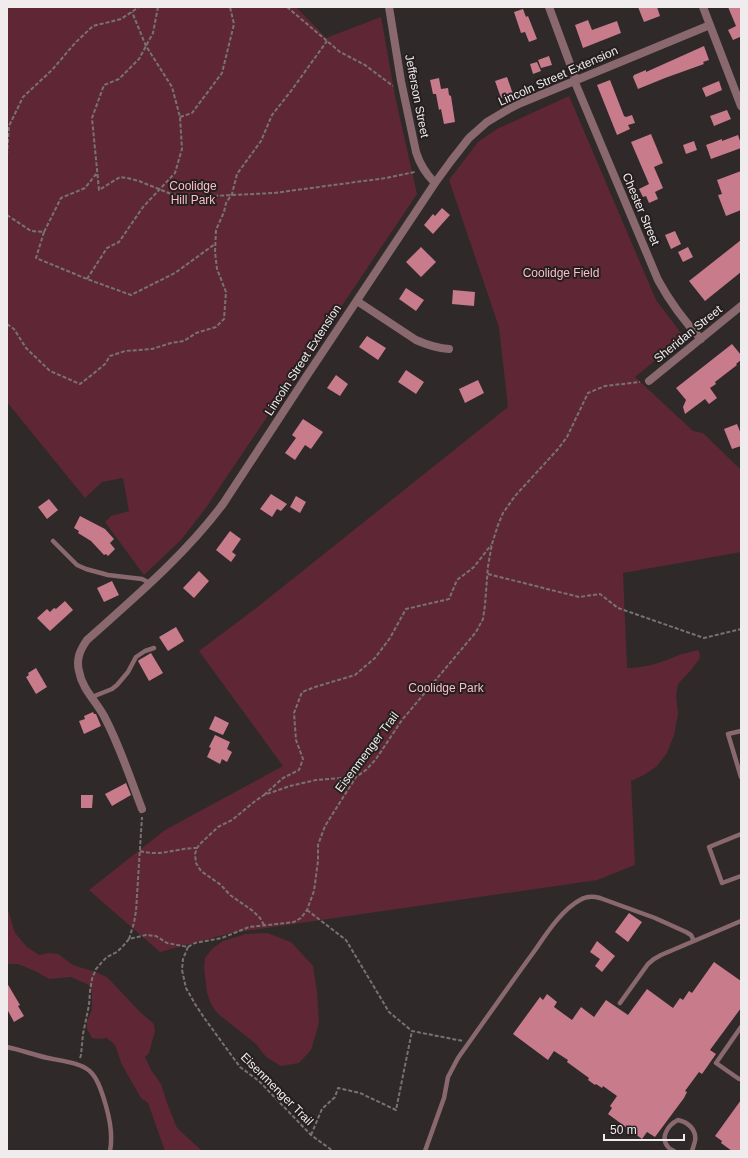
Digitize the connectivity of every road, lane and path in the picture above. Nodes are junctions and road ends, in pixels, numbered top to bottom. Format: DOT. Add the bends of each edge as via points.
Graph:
graph roads {
  1 [pos="139,7"];
  2 [pos="158,7"];
  3 [pos="230,7"];
  4 [pos="287,7"];
  5 [pos="389,7"];
  6 [pos="548,7"];
  7 [pos="703,7"];
  8 [pos="132,12"];
  9 [pos="710,25"];
  10 [pos="327,41"];
  11 [pos="146,46"];
  12 [pos="575,80"];
  13 [pos="403,91"];
  14 [pos="741,106"];
  15 [pos="180,117"];
  16 [pos="7,155"];
  17 [pos="424,171"];
  18 [pos="97,173"];
  19 [pos="435,183"];
  20 [pos="159,189"];
  21 [pos="232,194"];
  22 [pos="7,215"];
  23 [pos="44,232"];
  24 [pos="215,244"];
  25 [pos="87,279"];
  26 [pos="357,301"];
  27 [pos="741,306"];
  28 [pos="7,324"];
  29 [pos="701,339"];
  30 [pos="449,349"];
  31 [pos="649,381"];
  32 [pos="53,541"];
  33 [pos="492,544"];
  34 [pos="487,574"];
  35 [pos="150,583"];
  36 [pos="741,629"];
  37 [pos="154,648"];
  38 [pos="92,697"];
  39 [pos="741,731"];
  40 [pos="356,777"];
  41 [pos="741,777"];
  42 [pos="264,795"];
  43 [pos="142,809"];
  44 [pos="741,834"];
  45 [pos="197,848"];
  46 [pos="140,851"];
  47 [pos="741,876"];
  48 [pos="307,910"];
  49 [pos="741,921"];
  50 [pos="264,925"];
  51 [pos="129,939"];
  52 [pos="694,940"];
  53 [pos="188,947"];
  54 [pos="620,1003"];
  55 [pos="741,1027"];
  56 [pos="412,1031"];
  57 [pos="469,1042"];
  58 [pos="7,1047"];
  59 [pos="78,1064"];
  60 [pos="741,1079"];
  61 [pos="311,1135"];
  62 [pos="110,1151"];
  63 [pos="333,1151"];
  64 [pos="425,1151"];
  65 [pos="674,1151"];
  66 [pos="692,1151"];
  1 -- 8 [label="path"];
  2 -- 11 [label="path" via="153,33"];
  3 -- 15 [label="path" via="234,24 222,73 192,113"];
  4 -- 10 [label="path"];
  5 -- 13 [label="street, Jefferson Street"];
  6 -- 12 [label="street, Chester Street"];
  7 -- 9 [label="street"];
  8 -- 11 [label="path"];
  8 -- 16 [label="path" via="121,19 93,26 23,97 9,126"];
  9 -- 12 [label="street, Lincoln Street Extension"];
  9 -- 14 [label="street"];
  10 -- 13 [label="path" via="340,52 365,65 394,88"];
  10 -- 21 [label="path" via="272,115 261,141 237,174"];
  11 -- 15 [label="path" via="172,87"];
  11 -- 18 [label="path" via="139,59 119,79 104,85 92,118"];
  12 -- 19 [label="street, Lincoln Street Extension" via="509,109 487,122 461,148"];
  12 -- 29 [label="street, Chester Street" via="658,280 674,306"];
  13 -- 17 [label="street, Jefferson Street" via="416,152"];
  15 -- 20 [label="path" via="182,149 179,161 175,173"];
  17 -- 19 [label="street, Jefferson Street"];
  17 -- 21 [label="path" via="274,193"];
  18 -- 20 [label="path" via="99,190 120,177"];
  18 -- 23 [label="path" via="85,188 61,198"];
  19 -- 26 [label="street, Lincoln Street Extension"];
  20 -- 21 [label="path" via="171,194 192,197"];
  20 -- 25 [label="path" via="119,242 107,248"];
  21 -- 24 [label="path" via="216,230"];
  22 -- 23 [label="path" via="31,231"];
  23 -- 25 [label="path" via="36,258"];
  24 -- 25 [label="path" via="175,273 131,295"];
  24 -- 28 [label="path" via="217,269 226,292 224,320 216,327 196,333 184,341 110,356 80,384 50,371 26,348 14,329"];
  26 -- 30 [label="street" via="416,340 426,345"];
  26 -- 35 [label="street, Lincoln Street Extension" via="223,504 188,547"];
  27 -- 29 [label="street, Sheridan Street"];
  29 -- 31 [label="street, Sheridan Street"];
  31 -- 33 [label="path, Eisenmenger Trail" via="605,386 588,393 567,437 503,513"];
  32 -- 35 [label="lane" via="77,565 86,569 108,575 142,579"];
  33 -- 34 [label="path, Eisenmenger Trail"];
  33 -- 42 [label="path, Eisenmenger Trail" via="474,566 457,580 449,599 406,609 375,658 355,675 302,692 294,713 296,740 303,759 299,770 283,778"];
  34 -- 36 [label="path" via="579,597 600,594 618,608 704,638"];
  34 -- 40 [label="path, Eisenmenger Trail" via="483,619 476,632 402,720 376,759"];
  35 -- 38 [label="street, Lincoln Street Extension" via="87,640 80,651 79,672 85,688"];
  37 -- 38 [label="lane" via="136,657 128,672 112,689"];
  38 -- 43 [label="street, Lincoln Street Extension" via="113,736"];
  39 -- 41 [label="lane" via="728,734"];
  40 -- 42 [label="path" via="316,780"];
  40 -- 48 [label="path, Eisenmenger Trail" via="325,826 318,845 314,891"];
  42 -- 45 [label="path" via="232,820 218,827"];
  43 -- 46 [label="path"];
  44 -- 47 [label="lane" via="709,847 722,883"];
  45 -- 46 [label="path" via="157,854"];
  45 -- 50 [label="path" via="196,863 201,871 253,911"];
  46 -- 51 [label="path" via="134,923"];
  48 -- 50 [label="path, Eisenmenger Trail" via="294,922"];
  48 -- 56 [label="path" via="346,940 389,1012"];
  49 -- 52 [label="lane"];
  50 -- 53 [label="path, Eisenmenger Trail" via="248,927 222,938 195,943"];
  51 -- 53 [label="path, Eisenmenger Trail" via="146,935 156,936 167,943"];
  51 -- 59 [label="path" via="96,969 92,979"];
  52 -- 54 [label="lane" via="648,964"];
  52 -- 57 [label="lane" via="686,932 655,918 600,898 580,899 563,914 543,938"];
  53 -- 61 [label="path, Eisenmenger Trail" via="182,970 186,988 195,1004 240,1067 260,1080"];
  55 -- 60 [label="lane" via="716,1062"];
  56 -- 57 [label="path"];
  56 -- 61 [label="path" via="396,1110 360,1093 338,1088 335,1097 322,1109"];
  57 -- 64 [label="lane" via="448,1077 444,1098"];
  58 -- 59 [label="lane"];
  59 -- 62 [label="lane" via="90,1070 99,1086 110,1126"];
  61 -- 63 [label="path, Eisenmenger Trail"];
  65 -- 66 [label="lane" via="665,1141 666,1133 668,1127 678,1120 693,1129 695,1141"];
}
